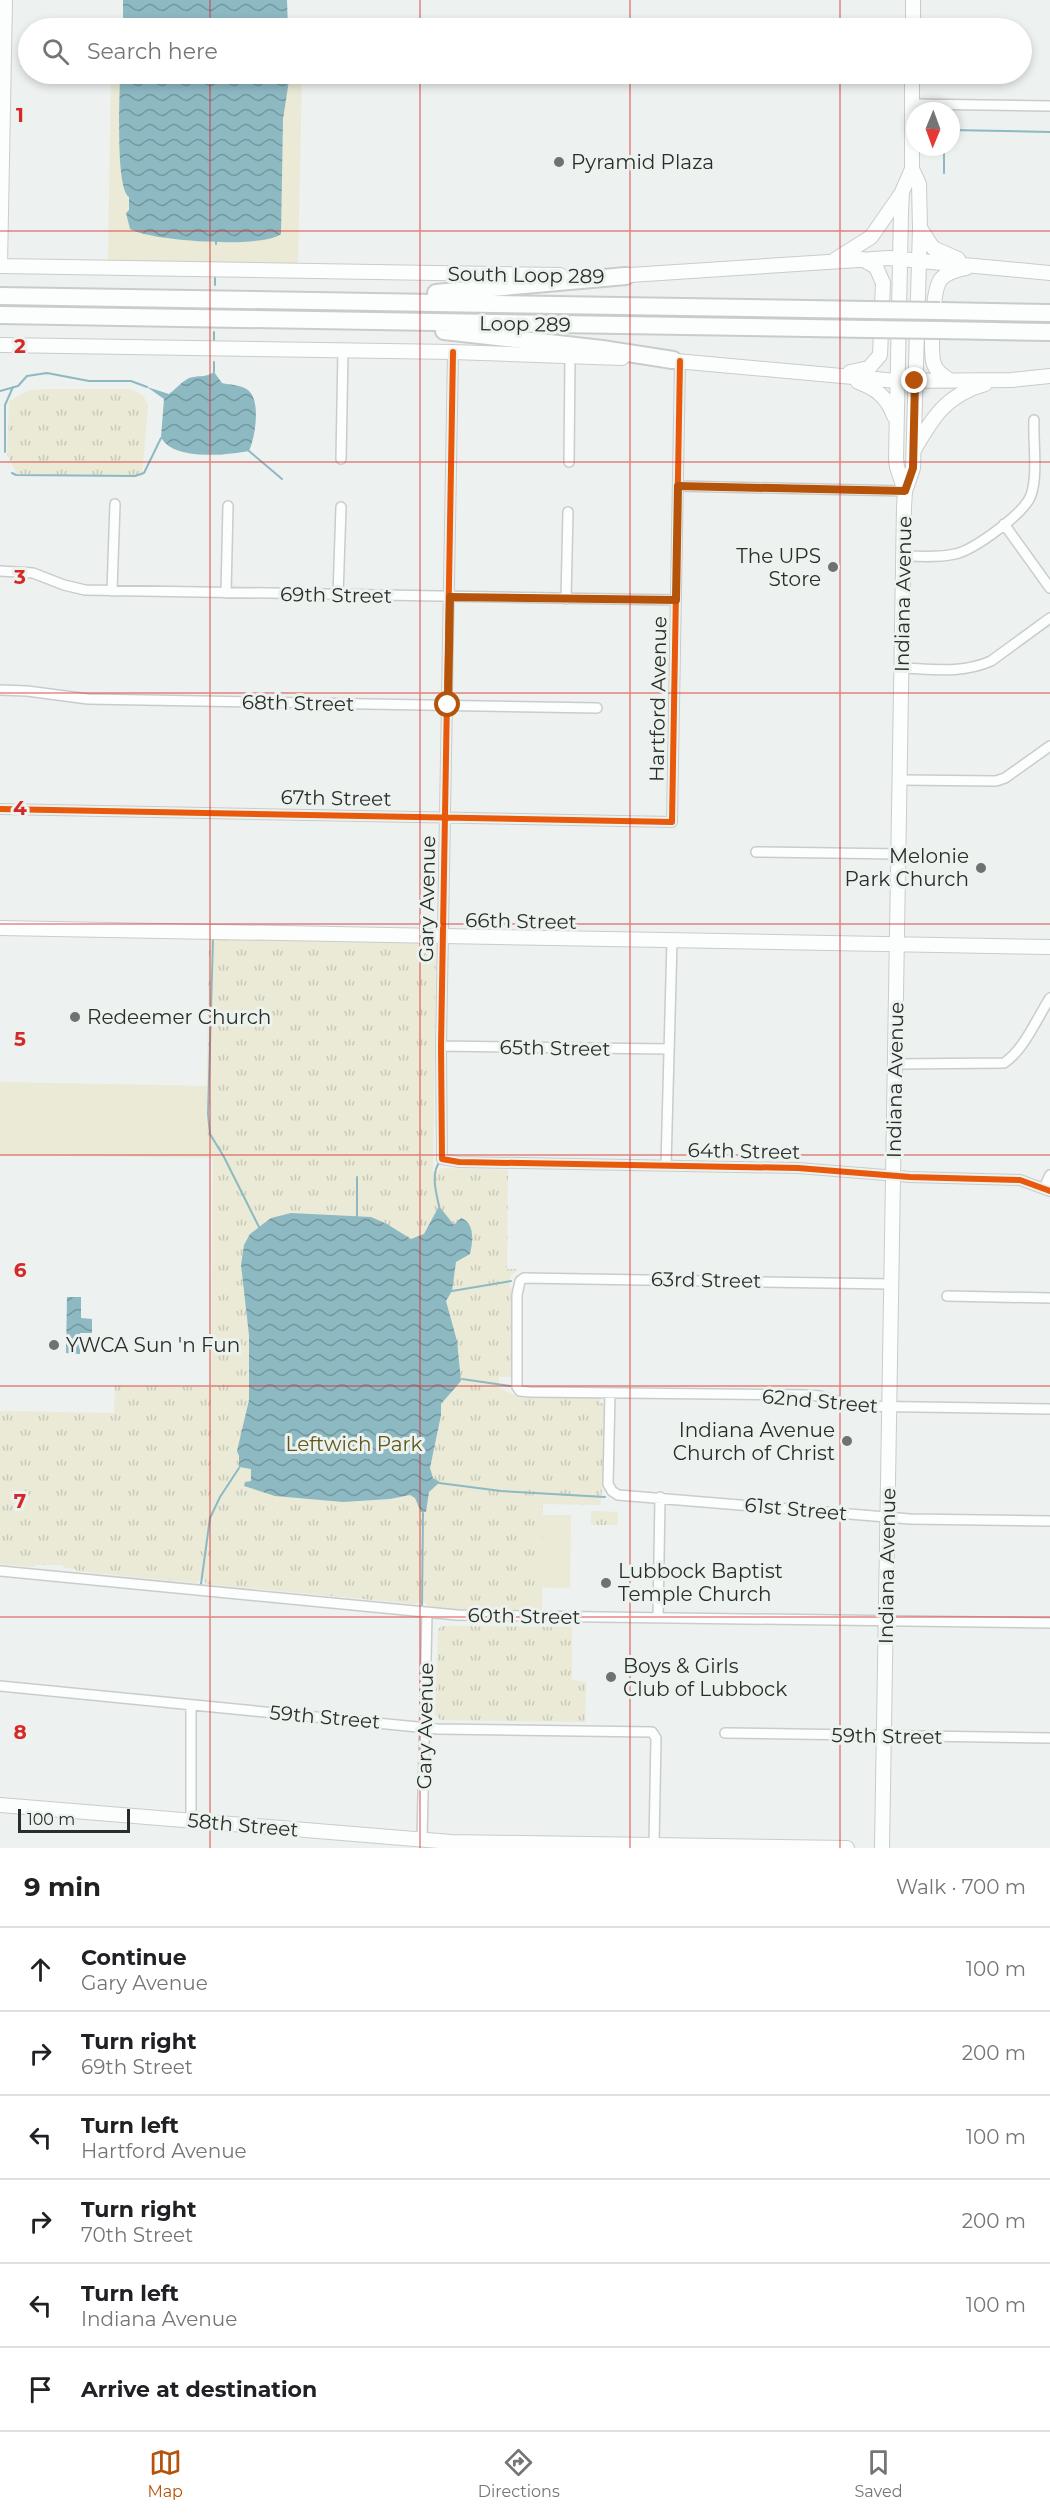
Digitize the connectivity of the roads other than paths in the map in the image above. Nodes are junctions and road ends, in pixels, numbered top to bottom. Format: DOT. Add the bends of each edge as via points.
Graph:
graph roads {
  1 [pos="5,0"];
  2 [pos="913,0"];
  3 [pos="913,18"];
  4 [pos="912,84"];
  5 [pos="2,93"];
  6 [pos="912,102"];
  7 [pos="960,105"];
  8 [pos="1050,106"];
  9 [pos="912,156"];
  10 [pos="912,168"];
  11 [pos="902,192"];
  12 [pos="920,228"];
  13 [pos="862,259"];
  14 [pos="900,259"];
  15 [pos="919,260"];
  16 [pos="834,261"];
  17 [pos="0,266"];
  18 [pos="977,266"];
  19 [pos="1050,273"];
  20 [pos="626,276"];
  21 [pos="0,296"];
  22 [pos="239,300"];
  23 [pos="1050,313"];
  24 [pos="0,315"];
  25 [pos="375,321"];
  26 [pos="1050,332"];
  27 [pos="0,345"];
  28 [pos="344,351"];
  29 [pos="453,352"];
  30 [pos="570,357"];
  31 [pos="677,360"];
  32 [pos="833,374"];
  33 [pos="1050,376"];
  34 [pos="1012,380"];
  35 [pos="897,381"];
  36 [pos="915,381"];
  37 [pos="951,381"];
  38 [pos="1034,420"];
  39 [pos="896,422"];
  40 [pos="913,452"];
  41 [pos="341,459"];
  42 [pos="569,462"];
  43 [pos="678,486"];
  44 [pos="905,491"];
  45 [pos="115,504"];
  46 [pos="228,506"];
  47 [pos="341,507"];
  48 [pos="568,512"];
  49 [pos="1004,524"];
  50 [pos="904,556"];
  51 [pos="0,571"];
  52 [pos="1050,588"];
  53 [pos="112,591"];
  54 [pos="226,593"];
  55 [pos="338,595"];
  56 [pos="450,597"];
  57 [pos="566,599"];
  58 [pos="676,600"];
  59 [pos="1050,618"];
  60 [pos="902,668"];
  61 [pos="0,690"];
  62 [pos="448,705"];
  63 [pos="597,708"];
  64 [pos="1050,746"];
  65 [pos="900,780"];
  66 [pos="0,808"];
  67 [pos="446,817"];
  68 [pos="672,822"];
  69 [pos="756,852"];
  70 [pos="899,854"];
  71 [pos="0,928"];
  72 [pos="443,937"];
  73 [pos="672,941"];
  74 [pos="897,944"];
  75 [pos="1050,947"];
  76 [pos="1050,998"];
  77 [pos="441,1047"];
  78 [pos="669,1049"];
  79 [pos="895,1064"];
  80 [pos="442,1159"];
  81 [pos="666,1165"];
  82 [pos="1050,1174"];
  83 [pos="893,1176"];
  84 [pos="1047,1190"];
  85 [pos="891,1284"];
  86 [pos="947,1296"];
  87 [pos="1050,1298"];
  88 [pos="519,1389"];
  89 [pos="610,1393"];
  90 [pos="889,1407"];
  91 [pos="1050,1409"];
  92 [pos="660,1497"];
  93 [pos="888,1517"];
  94 [pos="1050,1521"];
  95 [pos="0,1570"];
  96 [pos="427,1613"];
  97 [pos="658,1618"];
  98 [pos="886,1623"];
  99 [pos="1050,1623"];
  100 [pos="0,1686"];
  101 [pos="191,1705"];
  102 [pos="425,1727"];
  103 [pos="725,1733"];
  104 [pos="884,1736"];
  105 [pos="1050,1738"];
  106 [pos="0,1805"];
  107 [pos="190,1820"];
  108 [pos="422,1840"];
  109 [pos="451,1845"];
  110 [pos="654,1845"];
  111 [pos="564,1846"];
  112 [pos="847,1848"];
  113 [pos="882,1848"];
  1 -- 5 [label="main road"];
  2 -- 3 [label="main road"];
  4 -- 6 [label="main road, Indiana Avenue"];
  5 -- 17 [label="main road"];
  7 -- 8 [label="street"];
  9 -- 10 [label="main road, Indiana Avenue"];
  10 -- 11 [label="main road, Indiana Avenue"];
  10 -- 12 [label="main road, Indiana Avenue" via="919,184"];
  11 -- 14 [label="main road, Indiana Avenue"];
  11 -- 16 [label="main road" via="871,237"];
  12 -- 15 [label="main road, Indiana Avenue"];
  12 -- 18 [label="main road" via="933,248"];
  13 -- 14 [label="main road, South Loop 289"];
  13 -- 16 [label="main road, South Loop 289"];
  13 -- 32 [label="main road" via="876,267 883,283 880,355 869,368"];
  14 -- 15 [label="main road, South Loop 289"];
  14 -- 35 [label="main road, Indiana Avenue"];
  15 -- 18 [label="main road, South Loop 289"];
  15 -- 36 [label="main road, Indiana Avenue"];
  16 -- 20 [label="main road, South Loop 289"];
  17 -- 20 [label="main road, South Loop 289"];
  18 -- 19 [label="main road, South Loop 289"];
  18 -- 37 [label="main road" via="942,277 935,292 933,361 936,369"];
  20 -- 22 [label="highway" via="477,290"];
  21 -- 22 [label="highway, Loop 289"];
  22 -- 23 [label="highway, Loop 289, bridge"];
  24 -- 25 [label="highway, Loop 289"];
  25 -- 26 [label="highway, Loop 289, bridge"];
  25 -- 31 [label="highway"];
  27 -- 28 [label="main road"];
  28 -- 29 [label="main road"];
  28 -- 41 [label="street"];
  29 -- 30 [label="main road"];
  29 -- 56 [label="street, Gary Avenue"];
  30 -- 31 [label="main road"];
  30 -- 42 [label="street"];
  31 -- 32 [label="main road"];
  31 -- 43 [label="street, Hartford Avenue"];
  32 -- 35 [label="main road"];
  32 -- 39 [label="main road" via="879,391"];
  33 -- 34 [label="main road"];
  34 -- 37 [label="main road"];
  34 -- 40 [label="main road" via="971,388 954,397 931,420"];
  35 -- 36 [label="main road"];
  35 -- 39 [label="main road, Indiana Avenue"];
  36 -- 37 [label="main road"];
  36 -- 40 [label="main road, Indiana Avenue"];
  38 -- 49 [label="street" via="1032,493 1026,505"];
  39 -- 44 [label="main road, Indiana Avenue" via="897,467"];
  40 -- 44 [label="main road, Indiana Avenue" via="913,468"];
  43 -- 44 [label="street"];
  43 -- 58 [label="street, Hartford Avenue"];
  44 -- 50 [label="main road, Indiana Avenue"];
  45 -- 53 [label="street"];
  46 -- 54 [label="street"];
  47 -- 55 [label="street"];
  48 -- 57 [label="street"];
  49 -- 50 [label="street" via="958,553"];
  49 -- 52 [label="street"];
  50 -- 60 [label="main road, Indiana Avenue"];
  51 -- 53 [label="street, 69th Street" via="33,573 79,590"];
  53 -- 54 [label="street, 69th Street"];
  54 -- 55 [label="street, 69th Street"];
  55 -- 56 [label="street, 69th Street"];
  56 -- 57 [label="street, 69th Street"];
  56 -- 62 [label="street, Gary Avenue"];
  57 -- 58 [label="street, 69th Street"];
  58 -- 68 [label="street, Hartford Avenue"];
  59 -- 60 [label="street" via="981,666 958,670"];
  60 -- 65 [label="main road, Indiana Avenue"];
  61 -- 62 [label="street, 68th Street" via="88,699"];
  62 -- 63 [label="street, 68th Street"];
  62 -- 67 [label="street, Gary Avenue"];
  64 -- 65 [label="street" via="996,781"];
  65 -- 70 [label="main road, Indiana Avenue"];
  66 -- 67 [label="street, 67th Street"];
  67 -- 68 [label="street, 67th Street"];
  67 -- 72 [label="street, Gary Avenue"];
  69 -- 70 [label="street"];
  70 -- 74 [label="main road, Indiana Avenue"];
  71 -- 72 [label="main road, 66th Street"];
  72 -- 73 [label="main road, 66th Street"];
  72 -- 77 [label="street, Gary Avenue"];
  73 -- 74 [label="main road, 66th Street"];
  73 -- 78 [label="street"];
  74 -- 75 [label="main road, 66th Street"];
  74 -- 79 [label="main road, Indiana Avenue"];
  76 -- 79 [label="street" via="1009,1065"];
  77 -- 78 [label="street, 65th Street"];
  77 -- 80 [label="street, Gary Avenue"];
  78 -- 81 [label="street"];
  79 -- 83 [label="main road, Indiana Avenue"];
  80 -- 81 [label="street, 64th Street"];
  81 -- 83 [label="street, 64th Street" via="798,1168"];
  82 -- 84 [label="street"];
  83 -- 84 [label="street, 64th Street" via="1020,1180"];
  83 -- 85 [label="main road, Indiana Avenue"];
  85 -- 88 [label="street, 63rd Street" via="522,1279 517,1294"];
  85 -- 90 [label="main road, Indiana Avenue"];
  86 -- 87 [label="street"];
  88 -- 89 [label="street, 62nd Street"];
  89 -- 90 [label="street, 62nd Street" via="807,1395 851,1406"];
  89 -- 92 [label="street, 61st Street" via="608,1484 615,1493"];
  90 -- 91 [label="street, 62nd Street"];
  90 -- 93 [label="main road, Indiana Avenue"];
  92 -- 93 [label="street, 61st Street"];
  92 -- 97 [label="street"];
  93 -- 94 [label="street, 61st Street"];
  93 -- 98 [label="main road, Indiana Avenue"];
  95 -- 96 [label="street, 60th Street"];
  96 -- 97 [label="street, 60th Street"];
  96 -- 102 [label="street, Gary Avenue"];
  97 -- 98 [label="street, 60th Street"];
  98 -- 99 [label="street, 60th Street"];
  98 -- 104 [label="main road, Indiana Avenue"];
  100 -- 101 [label="street, 59th Street"];
  101 -- 102 [label="street, 59th Street"];
  101 -- 107 [label="street"];
  102 -- 108 [label="street, Gary Avenue"];
  102 -- 110 [label="street, 59th Street" via="652,1732 656,1738"];
  103 -- 104 [label="street, 59th Street"];
  104 -- 105 [label="street, 59th Street"];
  104 -- 113 [label="main road, Indiana Avenue"];
  106 -- 107 [label="main road, 58th Street"];
  107 -- 108 [label="main road, 58th Street"];
  108 -- 109 [label="main road, 58th Street"];
  109 -- 111 [label="main road, 58th Street"];
  110 -- 111 [label="main road, 58th Street"];
  110 -- 112 [label="main road, 58th Street"];
}
